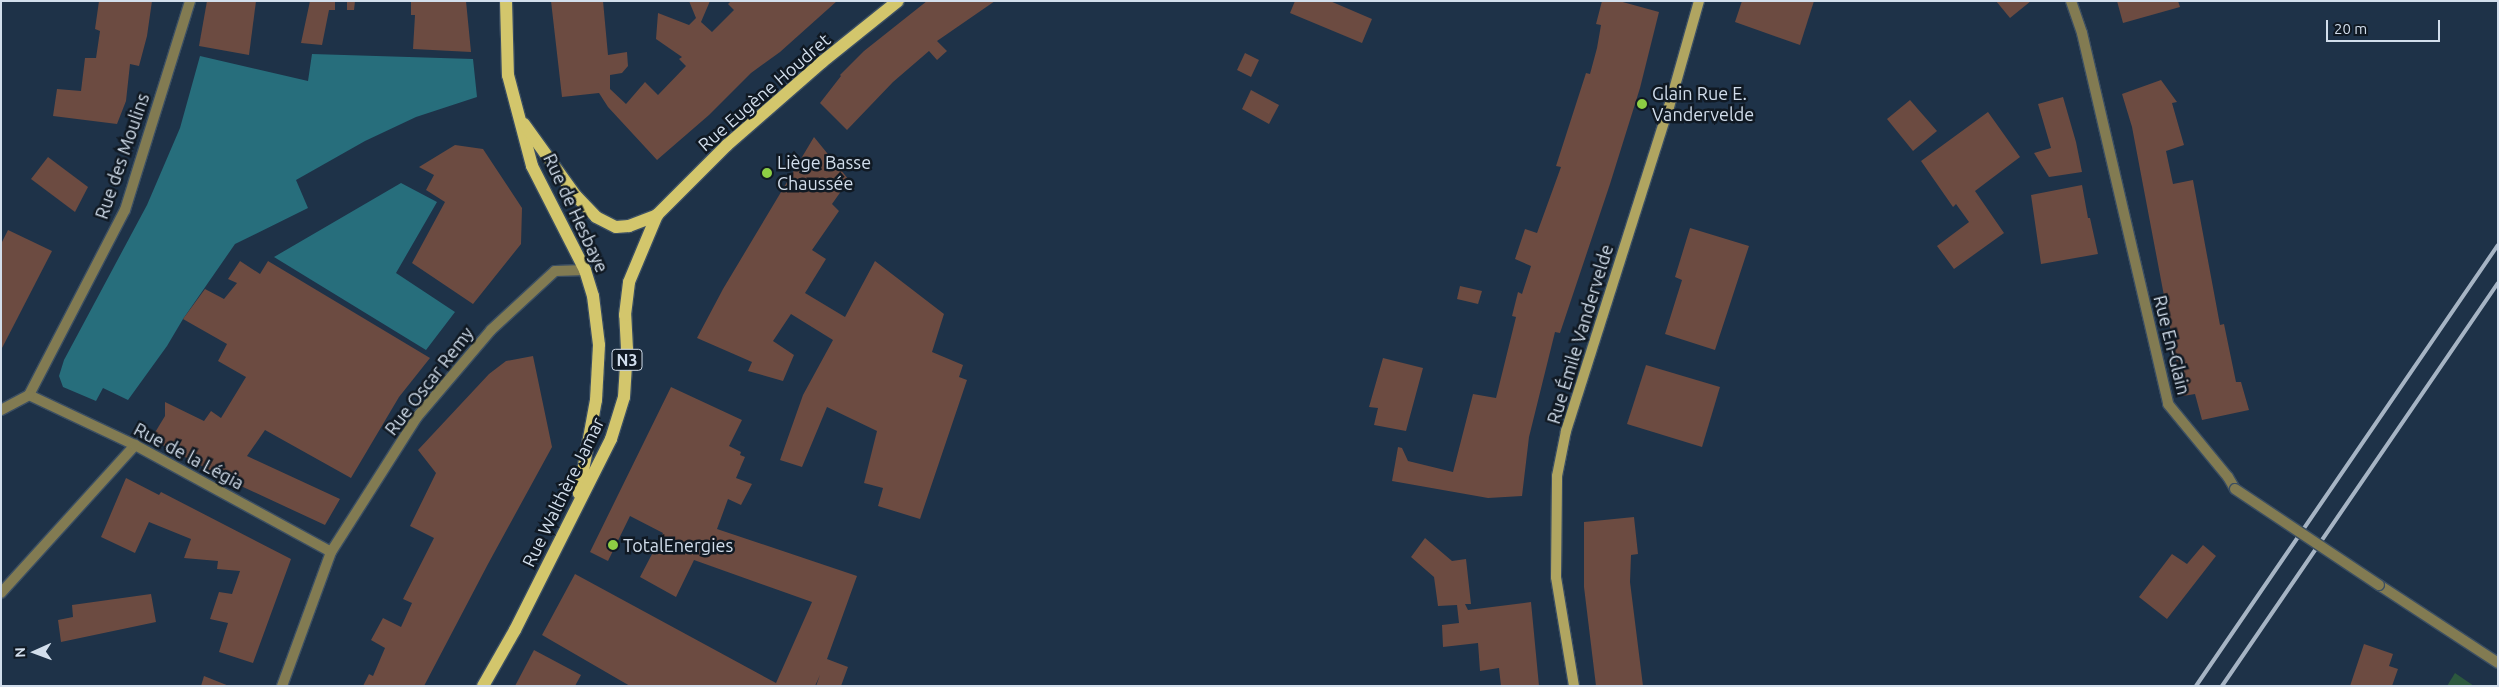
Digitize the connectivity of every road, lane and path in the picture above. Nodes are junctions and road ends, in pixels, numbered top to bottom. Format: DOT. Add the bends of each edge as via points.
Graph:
graph roads {
  1 [pos="190,1"];
  2 [pos="506,1"];
  3 [pos="898,1"];
  4 [pos="1699,1"];
  5 [pos="2071,1"];
  6 [pos="520,118"];
  7 [pos="658,215"];
  8 [pos="585,270"];
  9 [pos="29,395"];
  10 [pos="1,410"];
  11 [pos="135,445"];
  12 [pos="578,501"];
  13 [pos="331,552"];
  14 [pos="1,593"];
  15 [pos="2498,663"];
  16 [pos="282,686"];
  17 [pos="483,686"];
  18 [pos="1574,686"];
  1 -- 9 [label="street, Rue des Moulins" via="125,210"];
  2 -- 6 [label="main road, Rue de Hesbaye" via="508,75"];
  3 -- 7 [label="main road, Rue Eugène Houdret / N3" via="726,145"];
  4 -- 18 [label="main road, Rue Émile Vandervelde" via="1670,107 1566,431 1557,476 1556,577"];
  5 -- 15 [label="street, Rue En-Glain, bridge" via="2082,33 2168,404 2228,476 2235,489"];
  6 -- 7 [label="main road, Rue de Hesbaye" via="576,196 596,218 616,227 629,226"];
  6 -- 8 [label="main road, Rue de Hesbaye" via="532,166"];
  7 -- 12 [label="main road, Rue Walthère Jamar / N3" via="630,282 625,314 624,397 619,417 600,463"];
  8 -- 12 [label="main road, Rue de Hesbaye" via="593,296 599,345 596,400"];
  8 -- 13 [label="street, Rue Oscar Remy" via="555,271 491,330 417,417"];
  9 -- 10 [label="street"];
  9 -- 11 [label="street, Rue de la Légia"];
  11 -- 13 [label="street, Rue de la Légia"];
  11 -- 14 [label="street"];
  12 -- 17 [label="main road, Rue Walthère Jamar / N3"];
  13 -- 16 [label="street, Rue Oscar Remy"];
}
